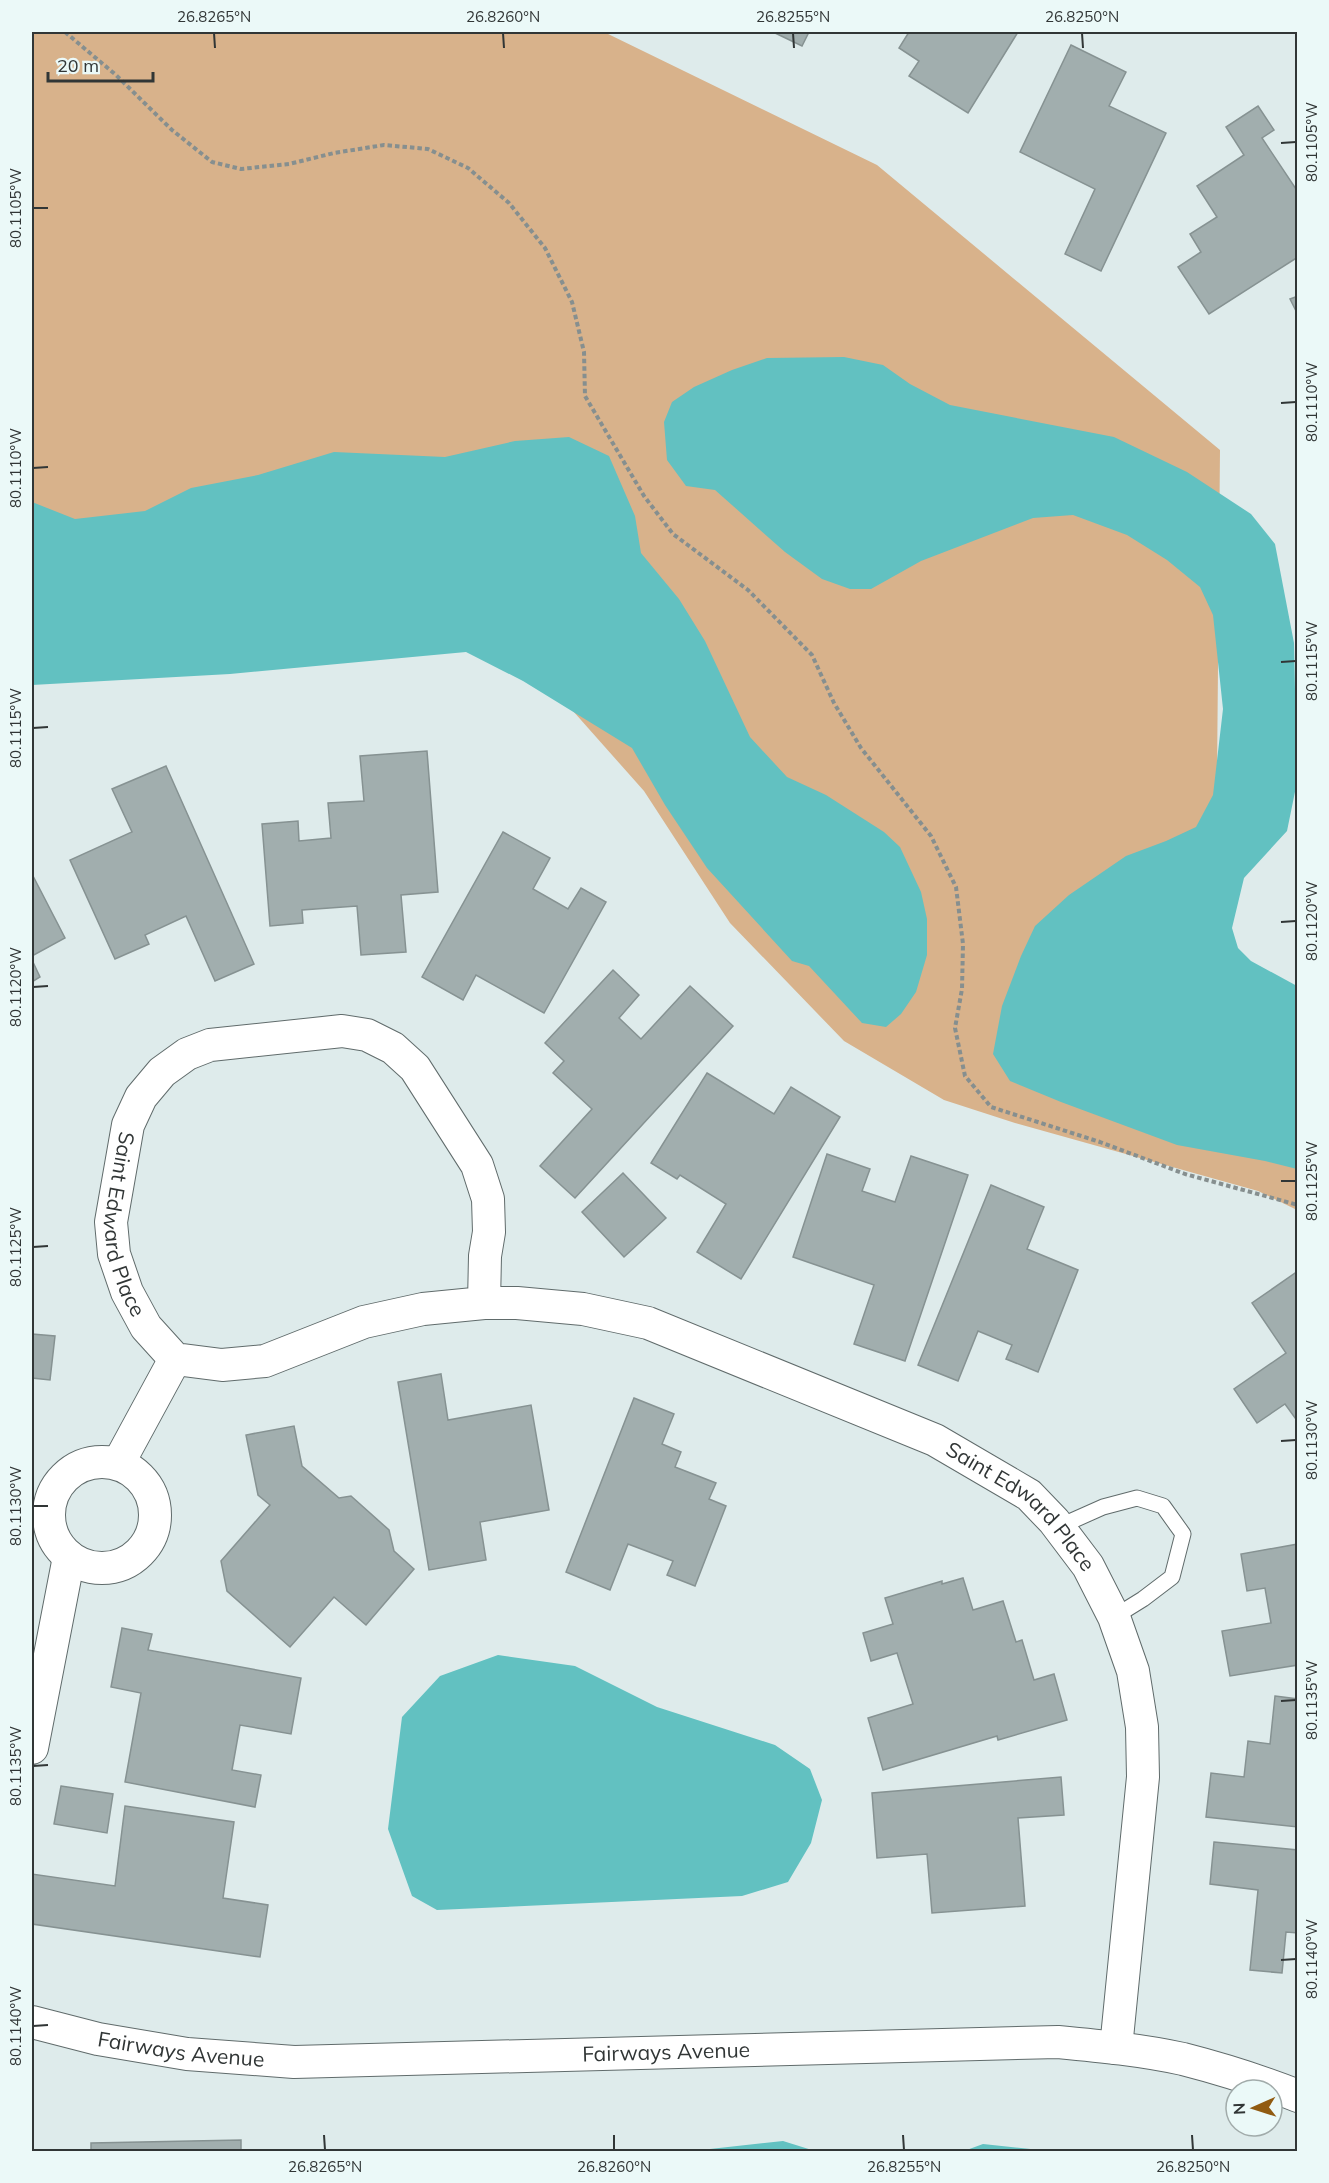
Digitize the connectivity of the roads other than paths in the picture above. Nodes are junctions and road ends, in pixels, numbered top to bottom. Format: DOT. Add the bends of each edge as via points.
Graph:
graph roads {
  1 [pos="484,1303"];
  2 [pos="175,1359"];
  3 [pos="118,1464"];
  4 [pos="1058,1527"];
  5 [pos="69,1557"];
  6 [pos="1114,1617"];
  7 [pos="32,1748"];
  8 [pos="32,2022"];
  9 [pos="1116,2048"];
  10 [pos="1298,2096"];
  1 -- 2 [label="street, Saint Edward Place" via="423,1309 364,1322 265,1361 222,1365"];
  1 -- 2 [label="street, Saint Edward Place" via="488,1199 477,1165 415,1068 393,1048 367,1035 342,1031 210,1045 187,1054 162,1072 141,1097 128,1125 111,1222 114,1254 127,1292 146,1327"];
  1 -- 4 [label="street, Saint Edward Place" via="583,1309 648,1323 935,1440 1029,1495"];
  2 -- 3 [label="street"];
  3 -- 5 [label="street" via="82,1465 55,1490 49,1507 50,1526 56,1542"];
  3 -- 5 [label="street" via="132,1471 152,1497 155,1514 146,1546 134,1558 104,1569"];
  4 -- 6 [label="street, Saint Edward Place" via="1088,1566"];
  4 -- 6 [label="lane" via="1103,1507 1137,1498 1163,1506 1183,1534 1172,1577"];
  5 -- 7 [label="street"];
  6 -- 9 [label="street, Saint Edward Place" via="1133,1671 1142,1727 1143,1777"];
  8 -- 9 [label="street, Fairways Avenue" via="98,2039 187,2054 294,2062 1058,2042"];
  9 -- 10 [label="street, Fairways Avenue" via="1181,2059 1252,2078"];
}
